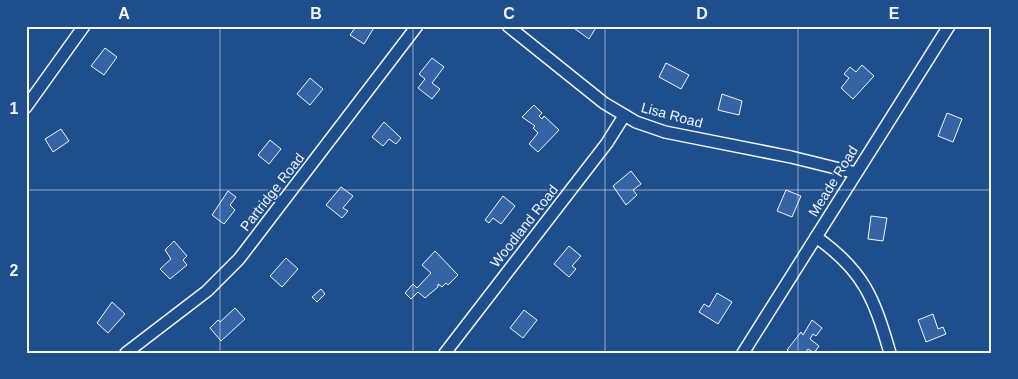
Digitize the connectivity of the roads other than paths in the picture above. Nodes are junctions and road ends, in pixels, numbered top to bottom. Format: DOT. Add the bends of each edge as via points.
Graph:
graph roads {
  1 [pos="84,26"];
  2 [pos="418,26"];
  3 [pos="508,26"];
  4 [pos="949,26"];
  5 [pos="26,107"];
  6 [pos="624,116"];
  7 [pos="856,173"];
  8 [pos="816,237"];
  9 [pos="126,353"];
  10 [pos="445,353"];
  11 [pos="743,353"];
  12 [pos="890,353"];
  1 -- 5 [label="street"];
  2 -- 9 [label="street, Partridge Road" via="238,259 207,291"];
  3 -- 6 [label="street, Lisa Road"];
  4 -- 7 [label="street, Meade Road"];
  6 -- 7 [label="street, Lisa Road" via="649,128"];
  6 -- 10 [label="street, Woodland Road"];
  7 -- 8 [label="street, Meade Road"];
  8 -- 11 [label="street, Meade Road"];
  8 -- 12 [label="street" via="835,250 863,281 876,306"];
}
